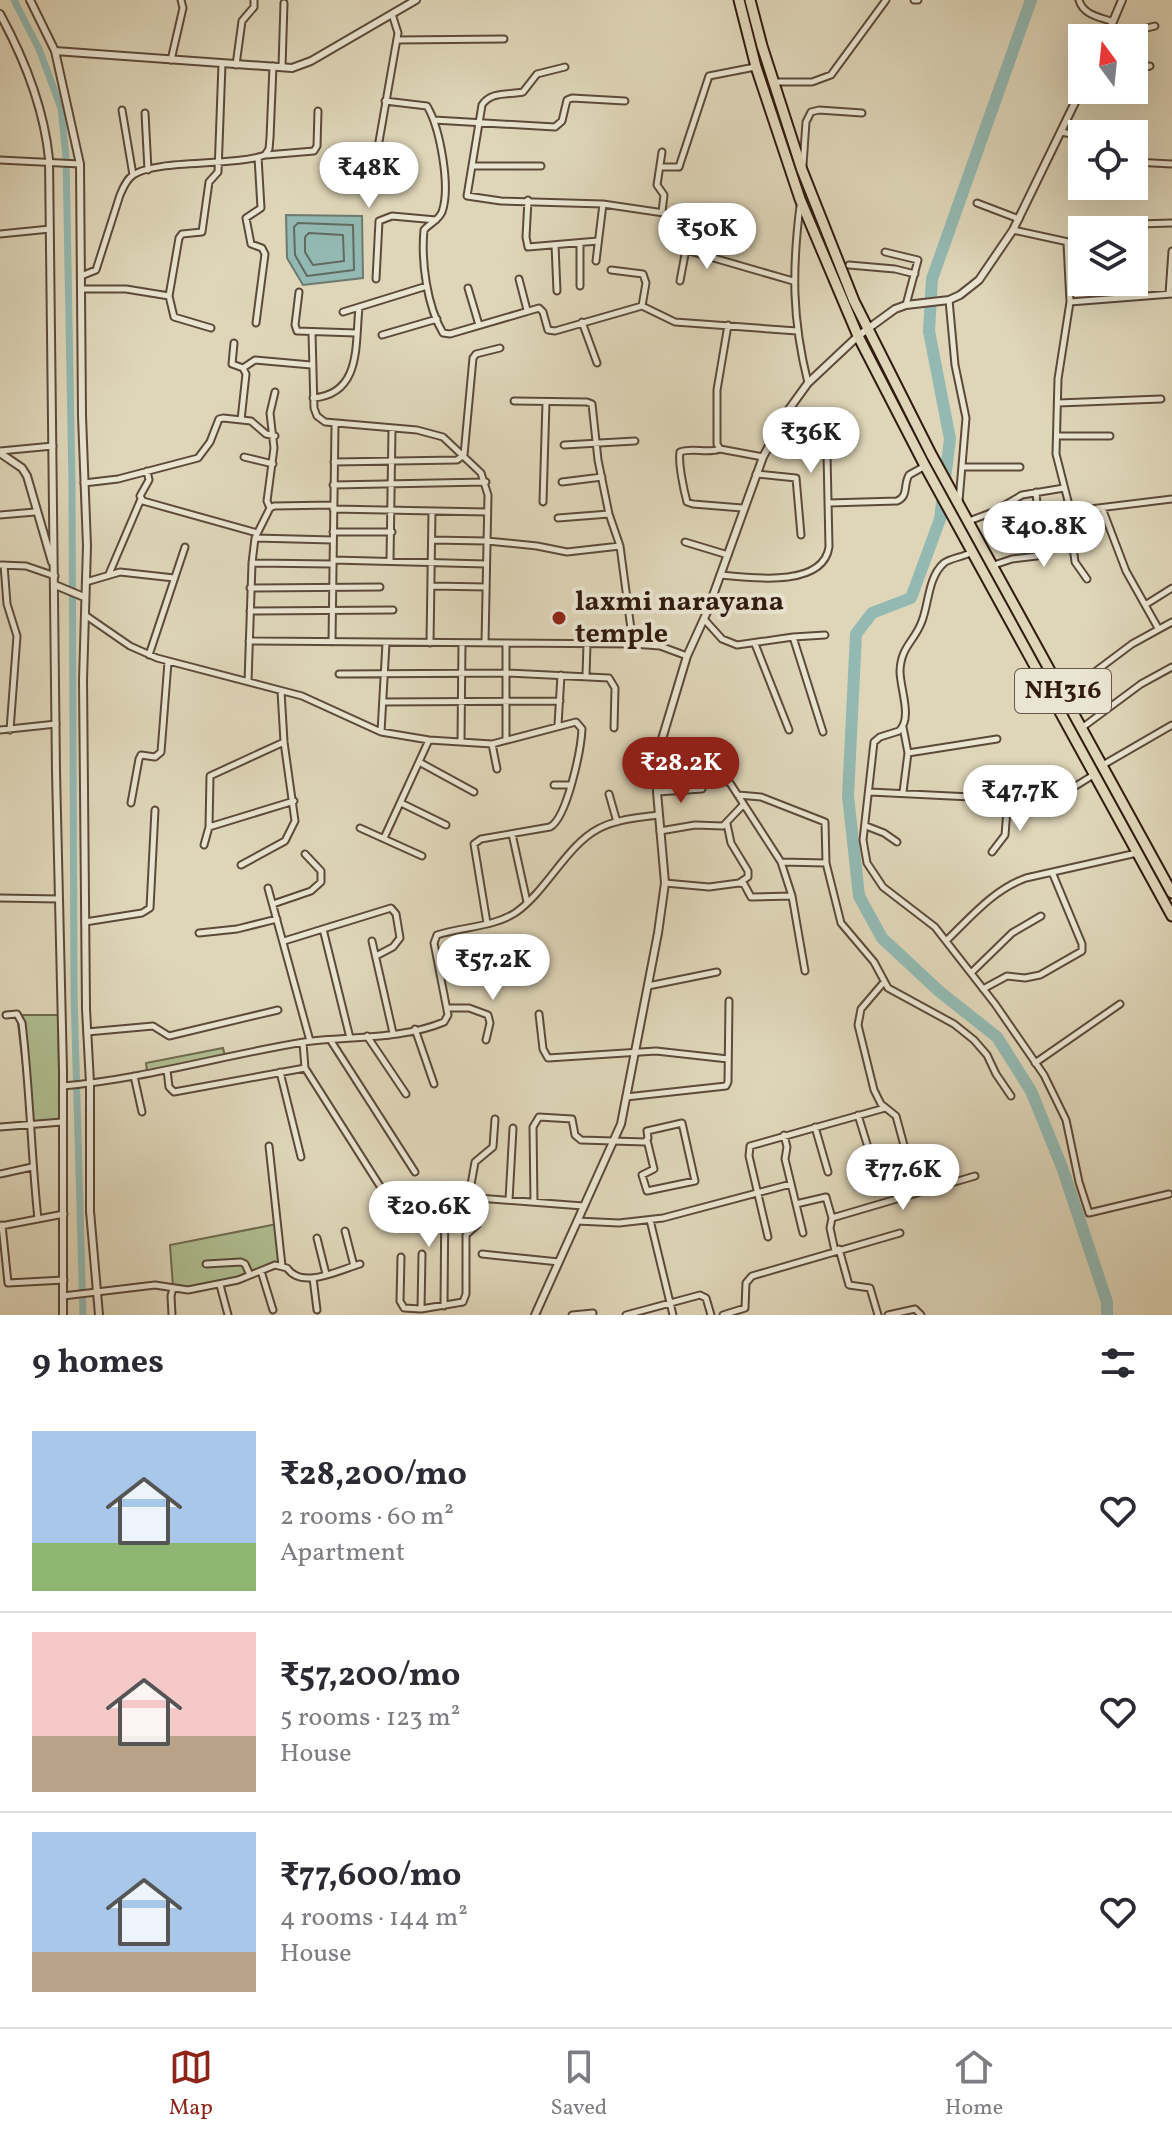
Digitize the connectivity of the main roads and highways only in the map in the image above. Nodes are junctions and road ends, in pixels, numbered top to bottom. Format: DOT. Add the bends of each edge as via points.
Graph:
graph roads {
  1 [pos="739,0"];
  2 [pos="750,0"];
  3 [pos="1172,893"];
  4 [pos="1172,916"];
  1 -- 4 [label="highway, NH316" via="800,199 858,336"];
  2 -- 3 [label="highway, NH316" via="802,170 868,329"];
}
